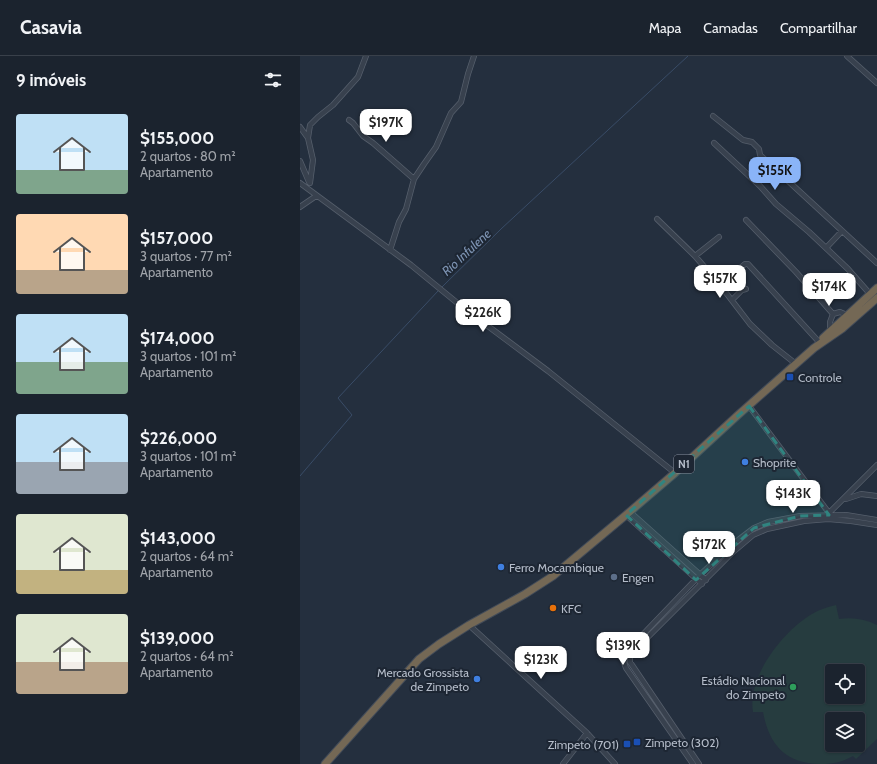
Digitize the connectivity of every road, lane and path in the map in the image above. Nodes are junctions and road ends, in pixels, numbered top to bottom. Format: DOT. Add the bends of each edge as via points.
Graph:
graph roads {
  1 [pos="366,56"];
  2 [pos="847,56"];
  3 [pos="475,57"];
  4 [pos="877,83"];
  5 [pos="713,116"];
  6 [pos="349,120"];
  7 [pos="310,125"];
  8 [pos="300,127"];
  9 [pos="308,138"];
  10 [pos="714,143"];
  11 [pos="300,162"];
  12 [pos="414,179"];
  13 [pos="300,183"];
  14 [pos="310,183"];
  15 [pos="309,190"];
  16 [pos="316,196"];
  17 [pos="300,207"];
  18 [pos="657,220"];
  19 [pos="746,220"];
  20 [pos="842,231"];
  21 [pos="720,237"];
  22 [pos="826,248"];
  23 [pos="390,250"];
  24 [pos="694,256"];
  25 [pos="877,263"];
  26 [pos="720,285"];
  27 [pos="877,285"];
  28 [pos="746,289"];
  29 [pos="874,293"];
  30 [pos="732,300"];
  31 [pos="833,314"];
  32 [pos="847,315"];
  33 [pos="830,331"];
  34 [pos="819,342"];
  35 [pos="814,348"];
  36 [pos="796,364"];
  37 [pos="749,406"];
  38 [pos="877,465"];
  39 [pos="675,473"];
  40 [pos="877,496"];
  41 [pos="843,500"];
  42 [pos="628,513"];
  43 [pos="829,514"];
  44 [pos="877,520"];
  45 [pos="877,525"];
  46 [pos="700,575"];
  47 [pos="696,580"];
  48 [pos="706,580"];
  49 [pos="702,584"];
  50 [pos="469,625"];
  51 [pos="587,733"];
  52 [pos="325,764"];
  53 [pos="563,764"];
  54 [pos="615,764"];
  55 [pos="692,764"];
  56 [pos="699,764"];
  1 -- 7 [label="street" via="358,77 333,105"];
  2 -- 4 [label="street"];
  3 -- 12 [label="street" via="461,102 450,113 436,148"];
  5 -- 20 [label="street" via="743,140 752,142 759,149 760,155"];
  6 -- 12 [label="street" via="363,136"];
  7 -- 8 [label="street"];
  7 -- 9 [label="street"];
  8 -- 9 [label="street"];
  9 -- 14 [label="street" via="313,160"];
  10 -- 22 [label="street" via="776,204"];
  11 -- 14 [label="street"];
  12 -- 23 [label="street" via="406,209"];
  13 -- 15 [label="street"];
  14 -- 15 [label="street"];
  15 -- 16 [label="street"];
  16 -- 17 [label="street"];
  16 -- 23 [label="street"];
  18 -- 24 [label="street"];
  19 -- 31 [label="street"];
  20 -- 22 [label="street"];
  20 -- 25 [label="street"];
  21 -- 24 [label="street"];
  22 -- 29 [label="street"];
  23 -- 39 [label="street" via="548,371"];
  24 -- 26 [label="street"];
  26 -- 30 [label="street"];
  26 -- 34 [label="street" via="744,264 748,264"];
  27 -- 29 [label="highway"];
  28 -- 30 [label="street"];
  29 -- 32 [label="highway, N1"];
  29 -- 35 [label="highway, N1" via="843,328"];
  30 -- 36 [label="street" via="755,329"];
  31 -- 32 [label="street" via="840,312"];
  31 -- 33 [label="street"];
  32 -- 33 [label="highway, N1"];
  33 -- 34 [label="highway, N1"];
  34 -- 35 [label="highway, N1"];
  35 -- 36 [label="highway, N1"];
  36 -- 37 [label="highway, N1"];
  37 -- 39 [label="highway, N1"];
  37 -- 43 [label="street"];
  38 -- 41 [label="street"];
  39 -- 42 [label="highway, N1"];
  40 -- 41 [label="street" via="861,494"];
  41 -- 43 [label="street"];
  42 -- 46 [label="street"];
  42 -- 47 [label="street"];
  42 -- 50 [label="highway, N1" via="553,576"];
  43 -- 44 [label="street"];
  43 -- 46 [label="street" via="794,517 768,522 754,528"];
  45 -- 48 [label="street" via="852,520 822,520 766,529 740,545"];
  46 -- 47 [label="street"];
  46 -- 48 [label="street"];
  47 -- 49 [label="street"];
  47 -- 55 [label="street" via="628,648 623,660"];
  48 -- 49 [label="street"];
  49 -- 56 [label="street" via="632,652 629,658"];
  50 -- 51 [label="street"];
  50 -- 52 [label="highway, N1" via="419,659"];
  51 -- 53 [label="street"];
  51 -- 54 [label="street"];
}
